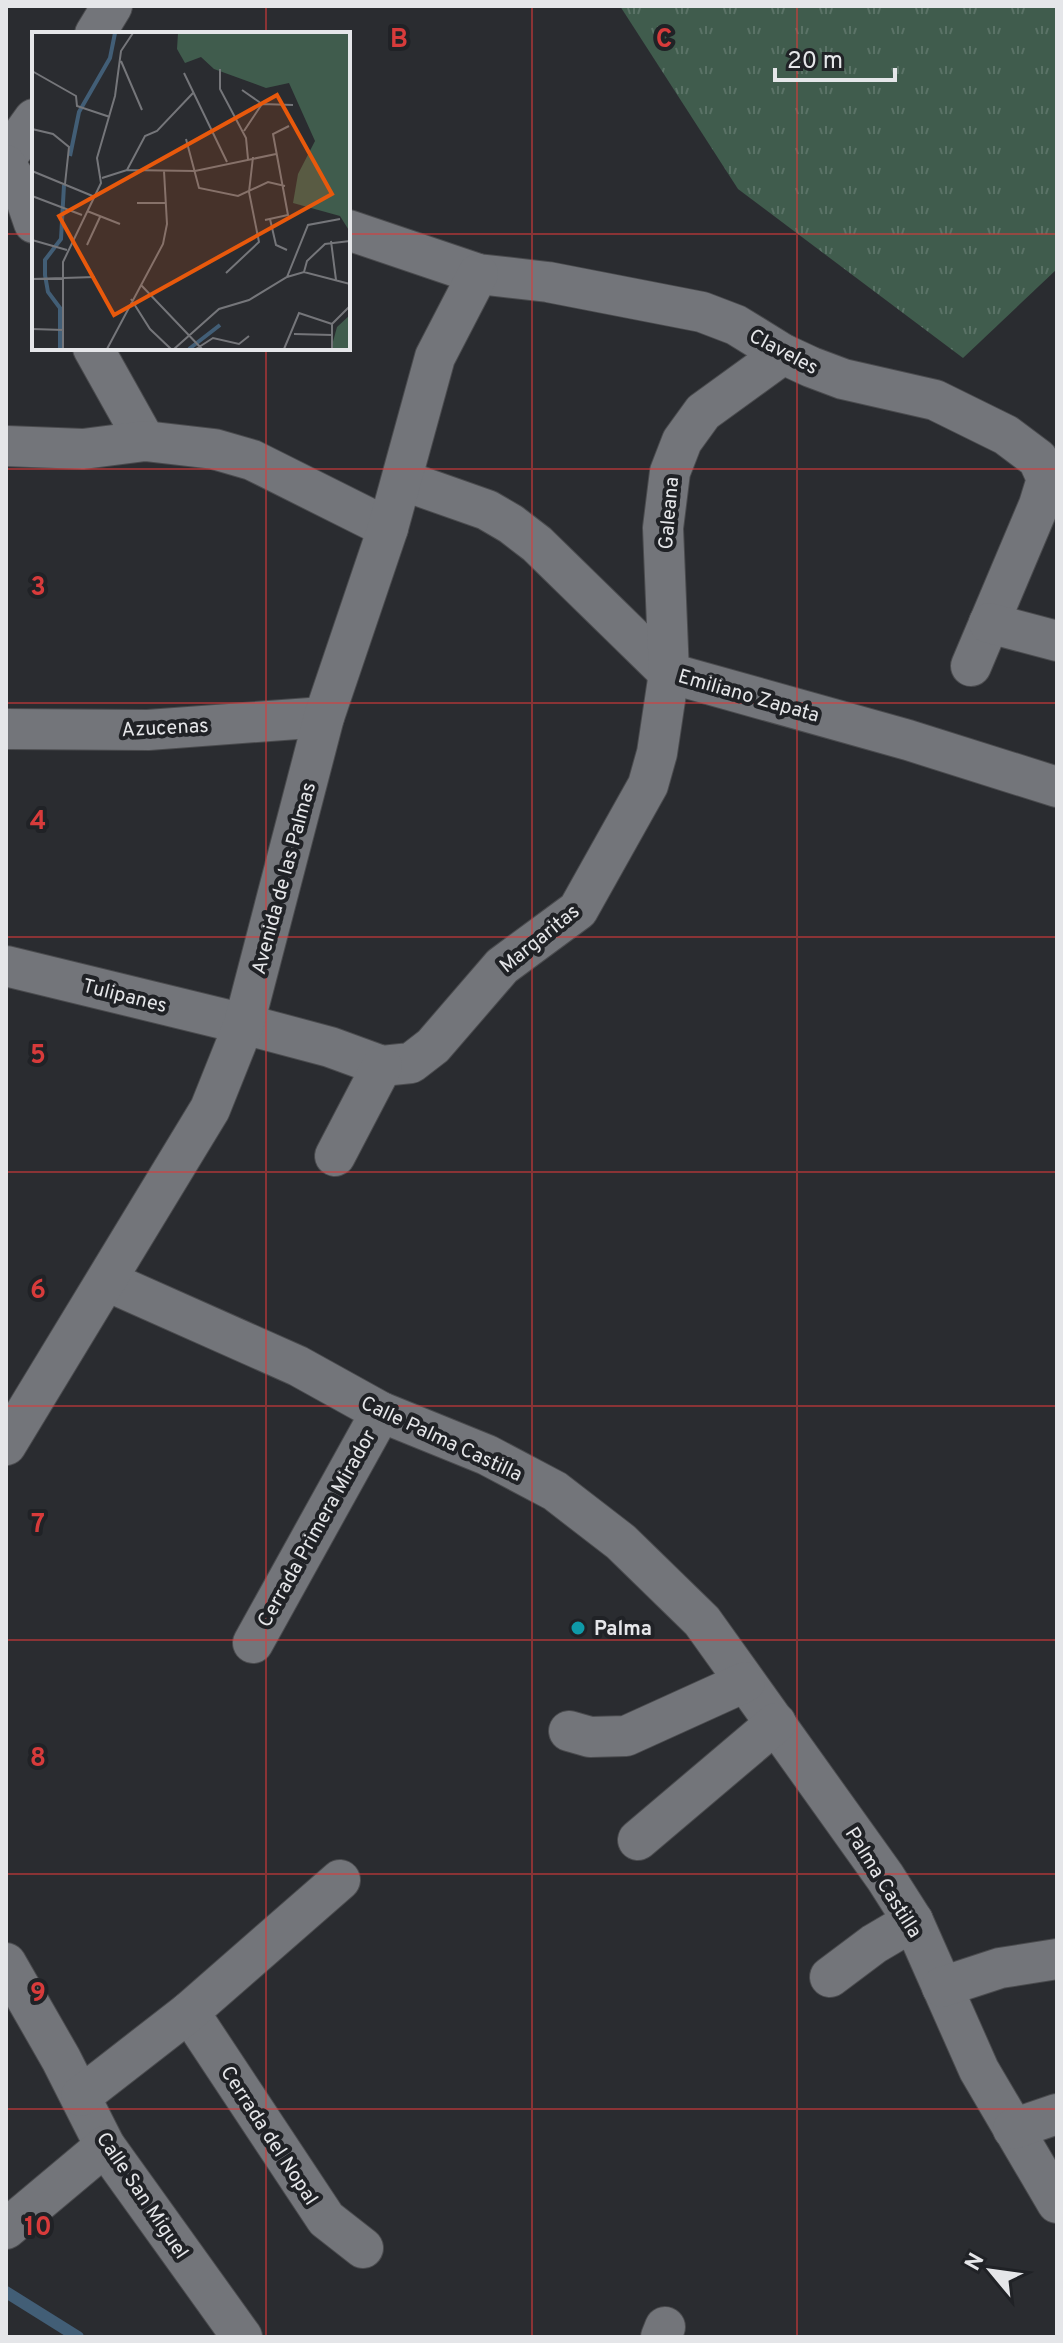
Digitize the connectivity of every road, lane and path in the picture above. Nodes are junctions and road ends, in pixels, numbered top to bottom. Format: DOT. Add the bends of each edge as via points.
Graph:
graph roads {
  1 [pos="112,6"];
  2 [pos="96,32"];
  3 [pos="32,122"];
  4 [pos="6,158"];
  5 [pos="6,165"];
  6 [pos="32,217"];
  7 [pos="350,231"];
  8 [pos="478,274"];
  9 [pos="94,350"];
  10 [pos="783,354"];
  11 [pos="145,441"];
  12 [pos="6,446"];
  13 [pos="402,480"];
  14 [pos="388,528"];
  15 [pos="989,623"];
  16 [pos="1057,641"];
  17 [pos="971,666"];
  18 [pos="669,673"];
  19 [pos="324,717"];
  20 [pos="6,729"];
  21 [pos="1057,787"];
  22 [pos="6,966"];
  23 [pos="244,1024"];
  24 [pos="382,1066"];
  25 [pos="335,1156"];
  26 [pos="107,1281"];
  27 [pos="381,1412"];
  28 [pos="6,1445"];
  29 [pos="702,1621"];
  30 [pos="253,1643"];
  31 [pos="745,1682"];
  32 [pos="776,1723"];
  33 [pos="569,1731"];
  34 [pos="638,1840"];
  35 [pos="340,1880"];
  36 [pos="913,1921"];
  37 [pos="1057,1959"];
  38 [pos="6,1965"];
  39 [pos="830,1977"];
  40 [pos="942,1987"];
  41 [pos="189,2012"];
  42 [pos="81,2096"];
  43 [pos="1057,2114"];
  44 [pos="1013,2129"];
  45 [pos="105,2146"];
  46 [pos="1057,2203"];
  47 [pos="6,2229"];
  48 [pos="363,2248"];
  49 [pos="242,2337"];
  1 -- 2 [label="street"];
  3 -- 4 [label="street"];
  5 -- 6 [label="street"];
  7 -- 8 [label="street, Claveles"];
  8 -- 10 [label="street, Claveles" via="702,312 736,325"];
  8 -- 13 [label="street, Avenida de las Palmas" via="435,357"];
  9 -- 11 [label="street"];
  10 -- 15 [label="street, Claveles" via="843,379 935,400 1006,435 1038,459 1047,479"];
  10 -- 18 [label="street, Galeana" via="703,412 682,441 670,472 663,528"];
  11 -- 12 [label="street" via="83,449"];
  11 -- 14 [label="street" via="214,449 252,460"];
  13 -- 14 [label="street, Avenida de las Palmas"];
  13 -- 18 [label="street, Emiliano Zapata" via="511,524"];
  14 -- 19 [label="street, Avenida de las Palmas"];
  15 -- 16 [label="street"];
  15 -- 17 [label="street, Claveles"];
  18 -- 21 [label="street, Emiliano Zapata"];
  18 -- 24 [label="street, Margaritas" via="648,785 578,910 502,966 433,1046 411,1063"];
  19 -- 20 [label="street, Azucenas" via="148,730"];
  19 -- 23 [label="street, Avenida de las Palmas"];
  22 -- 23 [label="street, Tulipanes"];
  23 -- 24 [label="street"];
  23 -- 26 [label="street, Avenida de las Palmas" via="210,1109"];
  24 -- 25 [label="street"];
  26 -- 27 [label="street, Calle Palma Castilla" via="298,1366"];
  26 -- 28 [label="street, Avenida de las Palmas"];
  27 -- 29 [label="street, Calle Palma Castilla" via="487,1455 555,1491 621,1542"];
  27 -- 30 [label="street, Cerrada Primera Mirador"];
  29 -- 31 [label="street, Palma Castilla"];
  31 -- 32 [label="street, Palma Castilla"];
  31 -- 33 [label="street" via="626,1736 590,1737"];
  32 -- 34 [label="street"];
  32 -- 36 [label="street, Palma Castilla"];
  35 -- 41 [label="street"];
  36 -- 39 [label="street"];
  36 -- 40 [label="street, Palma Castilla"];
  37 -- 40 [label="street" via="1000,1968"];
  38 -- 42 [label="street, Calle San Miguel"];
  40 -- 44 [label="street, Palma Castilla" via="979,2070"];
  41 -- 42 [label="street"];
  41 -- 48 [label="street, Cerrada del Nopal" via="326,2219"];
  42 -- 45 [label="street, Calle San Miguel"];
  43 -- 44 [label="street"];
  44 -- 46 [label="street, Palma Castilla"];
  45 -- 47 [label="street"];
  45 -- 49 [label="street, Calle San Miguel"];
}
